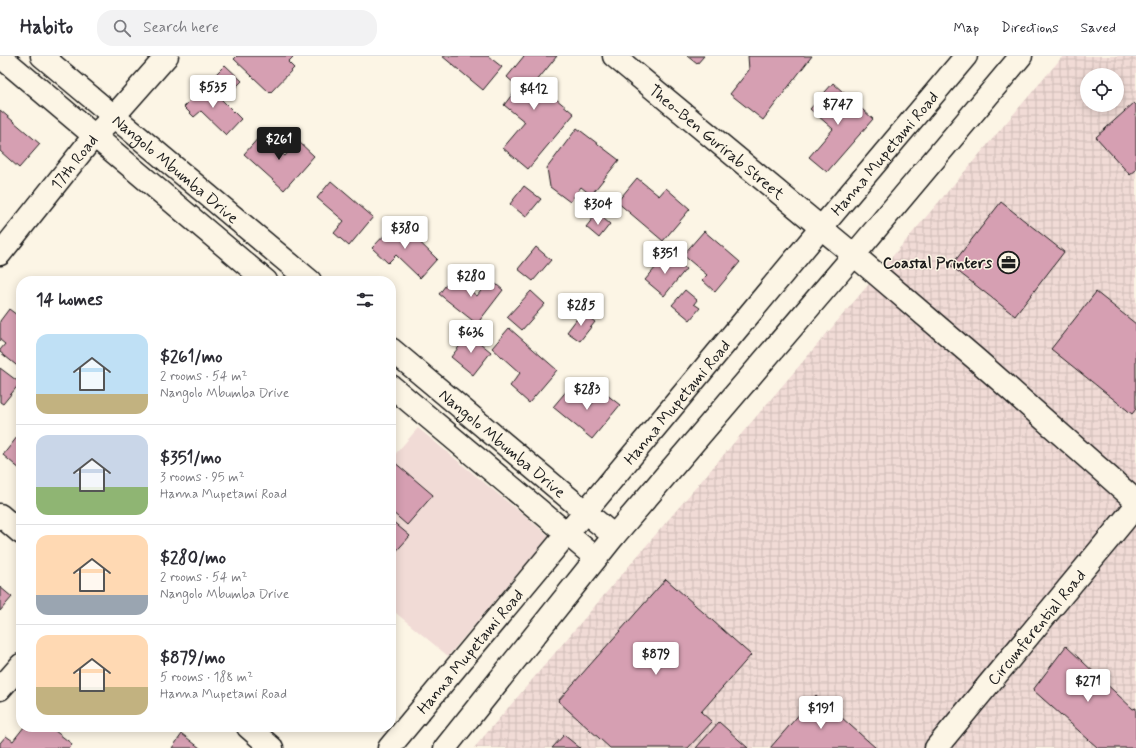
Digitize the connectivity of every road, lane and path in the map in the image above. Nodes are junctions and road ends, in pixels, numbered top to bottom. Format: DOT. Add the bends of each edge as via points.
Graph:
graph roads {
  1 [pos="0,56"];
  2 [pos="42,56"];
  3 [pos="167,56"];
  4 [pos="614,56"];
  5 [pos="966,56"];
  6 [pos="1021,56"];
  7 [pos="114,116"];
  8 [pos="94,136"];
  9 [pos="821,228"];
  10 [pos="0,254"];
  11 [pos="854,255"];
  12 [pos="260,276"];
  13 [pos="304,276"];
  14 [pos="396,353"];
  15 [pos="396,390"];
  16 [pos="1136,501"];
  17 [pos="1136,506"];
  18 [pos="584,512"];
  19 [pos="0,515"];
  20 [pos="16,529"];
  21 [pos="567,534"];
  22 [pos="614,536"];
  23 [pos="596,558"];
  24 [pos="16,671"];
  25 [pos="0,689"];
  26 [pos="254,732"];
  27 [pos="272,748"];
  28 [pos="389,748"];
  29 [pos="445,748"];
  30 [pos="936,748"];
  1 -- 8 [label="street, Nangolo Mbumba Drive"];
  2 -- 7 [label="street, Nangolo Mbumba Drive"];
  3 -- 7 [label="street, 17th Road"];
  4 -- 9 [label="street, Theo-Ben Gurirab Street"];
  5 -- 9 [label="street, Hanna Mupetami Road"];
  6 -- 11 [label="street"];
  7 -- 8 [label="street, 17th Road"];
  7 -- 13 [label="street, Nangolo Mbumba Drive"];
  8 -- 10 [label="street, 17th Road"];
  8 -- 12 [label="street, Nangolo Mbumba Drive"];
  9 -- 11 [label="street, Theo-Ben Gurirab Street"];
  9 -- 18 [label="street, Hanna Mupetami Road"];
  11 -- 16 [label="street, Theo-Ben Gurirab Street"];
  11 -- 22 [label="street"];
  14 -- 18 [label="street, Nangolo Mbumba Drive"];
  15 -- 21 [label="street, Nangolo Mbumba Drive"];
  17 -- 30 [label="street, Circumferential Road"];
  18 -- 21 [label="street, Hanna Mupetami Road"];
  18 -- 22 [label="street, Nangolo Mbumba Drive"];
  19 -- 20 [label="street"];
  21 -- 23 [label="street, Nangolo Mbumba Drive"];
  21 -- 28 [label="street, Hanna Mupetami Road"];
  22 -- 23 [label="street"];
  23 -- 29 [label="street"];
  24 -- 25 [label="street"];
  26 -- 27 [label="street"];
}
